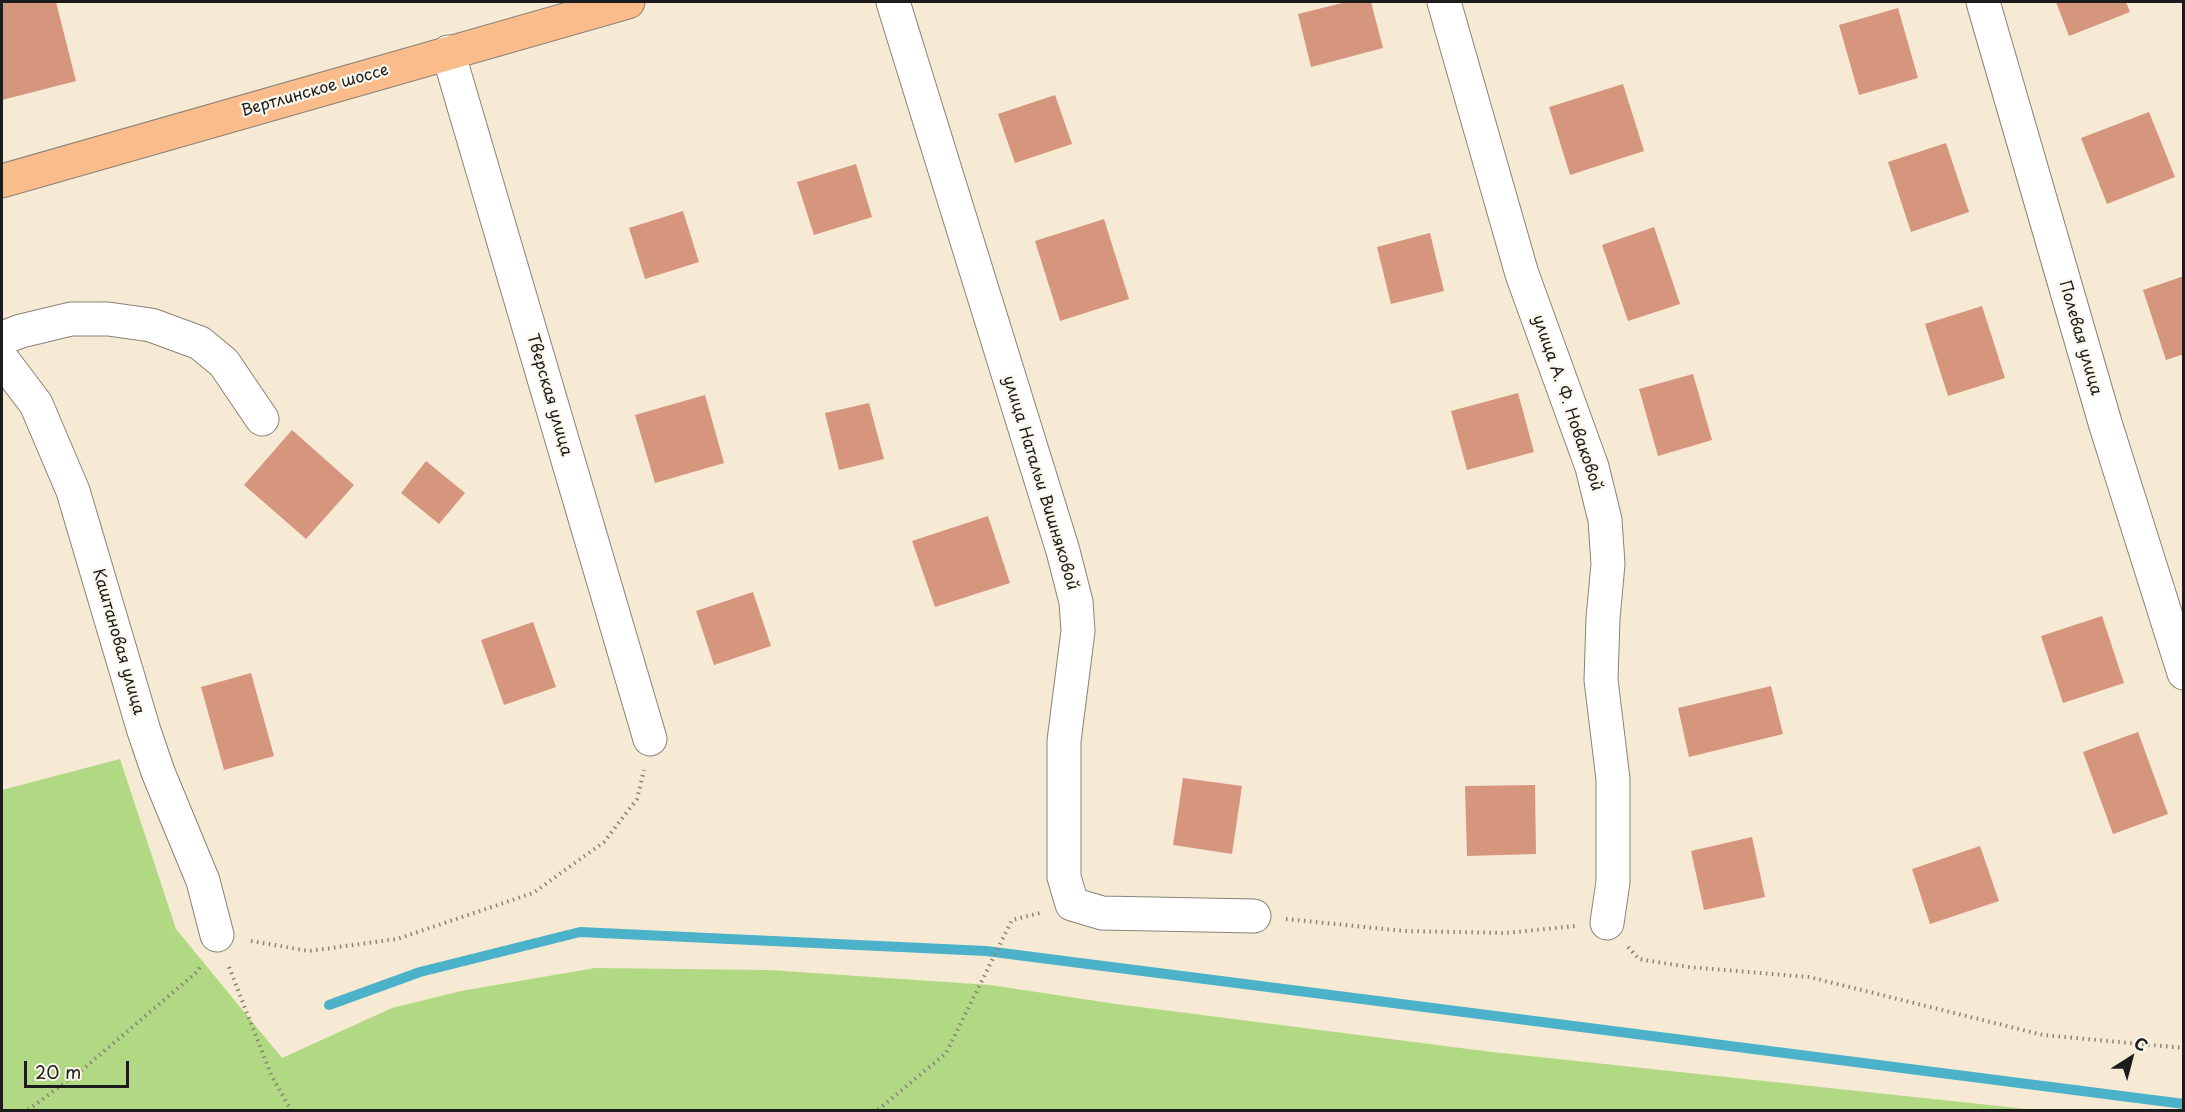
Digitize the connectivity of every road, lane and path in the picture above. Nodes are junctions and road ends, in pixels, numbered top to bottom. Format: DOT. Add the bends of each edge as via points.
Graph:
graph roads {
  1 [pos="628,2"];
  2 [pos="892,2"];
  3 [pos="1444,2"];
  4 [pos="1983,2"];
  5 [pos="448,52"];
  6 [pos="2,181"];
  7 [pos="2,338"];
  8 [pos="2,359"];
  9 [pos="262,419"];
  10 [pos="2184,673"];
  11 [pos="650,739"];
  12 [pos="1072,904"];
  13 [pos="1254,916"];
  14 [pos="1607,923"];
  15 [pos="217,935"];
  16 [pos="2184,1048"];
  17 [pos="28,1110"];
  18 [pos="291,1110"];
  19 [pos="878,1110"];
  1 -- 5 [label="main road, Вертлинское шоссе"];
  2 -- 12 [label="street, улица Натальи Вишняковой" via="1076,602 1078,631 1064,741 1064,877"];
  3 -- 14 [label="street, улица А. Ф. Новаковой" via="1522,274 1592,467 1605,520 1608,564 1601,680 1613,790 1613,882"];
  4 -- 10 [label="street, Полевая улица" via="2106,426"];
  5 -- 6 [label="main road, Вертлинское шоссе"];
  5 -- 11 [label="street, Тверская улица"];
  7 -- 9 [label="street" via="71,320 108,319 151,326 200,344 224,363"];
  8 -- 15 [label="street, Каштановая улица" via="36,404 73,491 144,730 203,881"];
  11 -- 15 [label="path" via="637,799 604,842 533,893 398,939 309,951"];
  12 -- 13 [label="street" via="1102,913"];
  12 -- 19 [label="path" via="1012,921 946,1053"];
  13 -- 14 [label="path" via="1404,931 1495,933"];
  14 -- 16 [label="path" via="1639,959 1809,977 2043,1035"];
  15 -- 17 [label="path" via="198,971 82,1070"];
  15 -- 18 [label="path" via="272,1077"];
}
